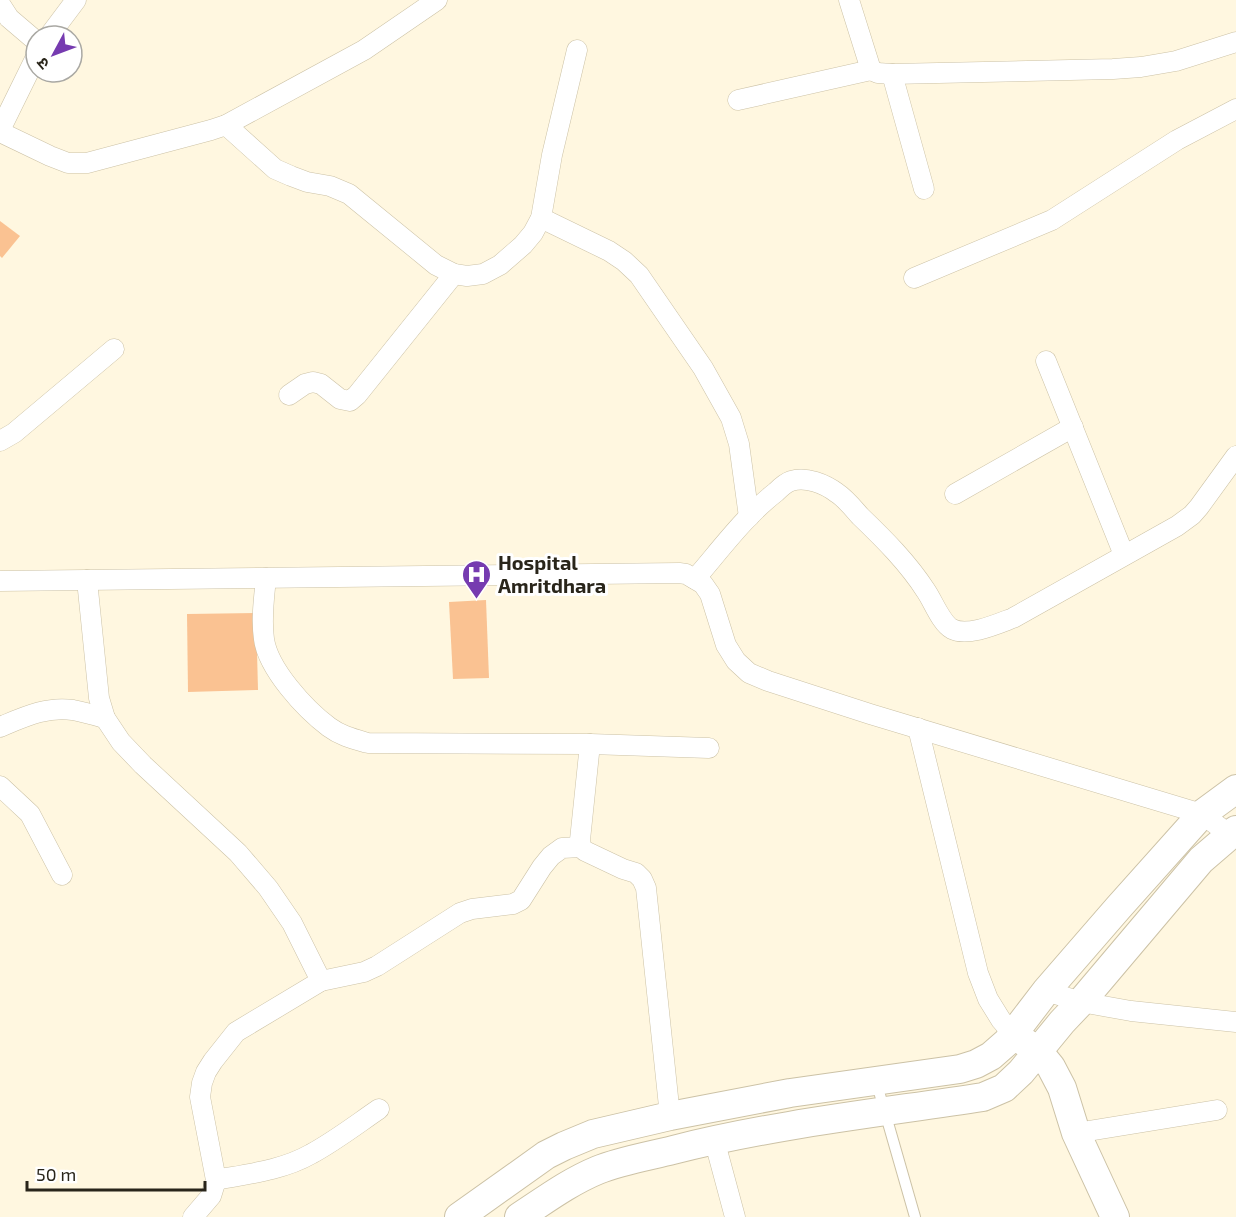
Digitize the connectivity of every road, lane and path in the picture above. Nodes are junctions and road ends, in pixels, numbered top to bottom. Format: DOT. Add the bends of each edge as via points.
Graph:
graph roads {
  1 [pos="76,0"];
  2 [pos="437,0"];
  3 [pos="849,0"];
  4 [pos="0,4"];
  5 [pos="58,24"];
  6 [pos="24,31"];
  7 [pos="1236,42"];
  8 [pos="577,50"];
  9 [pos="871,70"];
  10 [pos="892,74"];
  11 [pos="24,82"];
  12 [pos="738,100"];
  13 [pos="1236,109"];
  14 [pos="226,125"];
  15 [pos="0,131"];
  16 [pos="924,189"];
  17 [pos="541,218"];
  18 [pos="454,274"];
  19 [pos="914,278"];
  20 [pos="114,349"];
  21 [pos="1046,361"];
  22 [pos="288,395"];
  23 [pos="1073,427"];
  24 [pos="0,441"];
  25 [pos="1236,456"];
  26 [pos="955,494"];
  27 [pos="749,517"];
  28 [pos="1124,555"];
  29 [pos="266,578"];
  30 [pos="695,579"];
  31 [pos="87,580"];
  32 [pos="0,581"];
  33 [pos="105,718"];
  34 [pos="0,727"];
  35 [pos="918,728"];
  36 [pos="590,744"];
  37 [pos="709,748"];
  38 [pos="0,786"];
  39 [pos="1236,789"];
  40 [pos="1202,814"];
  41 [pos="1233,832"];
  42 [pos="581,847"];
  43 [pos="62,875"];
  44 [pos="321,981"];
  45 [pos="1046,991"];
  46 [pos="1080,1002"];
  47 [pos="1236,1022"];
  48 [pos="1013,1034"];
  49 [pos="1038,1052"];
  50 [pos="876,1081"];
  51 [pos="379,1110"];
  52 [pos="1217,1110"];
  53 [pos="885,1112"];
  54 [pos="670,1116"];
  55 [pos="1076,1133"];
  56 [pos="714,1139"];
  57 [pos="216,1180"];
  58 [pos="461,1216"];
  59 [pos="193,1217"];
  60 [pos="519,1217"];
  61 [pos="735,1217"];
  62 [pos="915,1217"];
  63 [pos="1115,1217"];
  1 -- 5 [label="street"];
  2 -- 14 [label="street" via="364,50"];
  3 -- 9 [label="street"];
  4 -- 6 [label="street"];
  7 -- 10 [label="street" via="1176,61 1141,67"];
  8 -- 17 [label="street"];
  9 -- 10 [label="street"];
  9 -- 12 [label="street"];
  10 -- 16 [label="street"];
  11 -- 15 [label="street"];
  13 -- 19 [label="street" via="1177,140 1052,220"];
  14 -- 15 [label="street" via="87,163 68,163"];
  14 -- 18 [label="street" via="275,169 349,194 436,265"];
  17 -- 18 [label="street" via="523,245 500,265 483,274"];
  17 -- 27 [label="street" via="624,261 639,275 704,368 740,444"];
  18 -- 22 [label="street" via="357,395 350,400 340,399 313,382"];
  20 -- 24 [label="street"];
  21 -- 23 [label="street"];
  23 -- 26 [label="street"];
  23 -- 28 [label="street"];
  25 -- 28 [label="street" via="1192,515"];
  27 -- 28 [label="street" via="788,482 799,479 837,493 911,569 951,628 965,632 1013,618"];
  27 -- 30 [label="street"];
  29 -- 30 [label="street" via="679,573"];
  29 -- 31 [label="street"];
  29 -- 36 [label="street" via="264,639 269,658 279,675 330,728 368,743"];
  30 -- 35 [label="street" via="710,594 726,645 749,673"];
  31 -- 32 [label="street"];
  31 -- 33 [label="street" via="99,698"];
  33 -- 34 [label="street" via="51,710"];
  33 -- 44 [label="street" via="121,742 238,853 268,888 292,923"];
  35 -- 40 [label="street"];
  35 -- 48 [label="street" via="978,973 988,999"];
  36 -- 37 [label="street"];
  36 -- 42 [label="street"];
  38 -- 43 [label="street" via="30,814"];
  39 -- 40 [label="street"];
  40 -- 41 [label="street"];
  40 -- 45 [label="street"];
  41 -- 46 [label="street" via="1201,860"];
  42 -- 44 [label="street" via="562,848 551,856 520,900 513,904 460,913 377,966"];
  42 -- 54 [label="street" via="636,873 646,888"];
  44 -- 57 [label="street" via="236,1032 206,1072 200,1097"];
  45 -- 46 [label="street"];
  45 -- 48 [label="street"];
  46 -- 47 [label="street"];
  46 -- 49 [label="street"];
  48 -- 49 [label="street"];
  48 -- 50 [label="street" via="991,1056 976,1064"];
  49 -- 53 [label="street" via="1004,1088 983,1097"];
  49 -- 55 [label="street" via="1062,1088"];
  50 -- 53 [label="lane"];
  50 -- 54 [label="street"];
  51 -- 57 [label="street" via="311,1154 258,1172"];
  52 -- 55 [label="street"];
  53 -- 56 [label="street"];
  53 -- 62 [label="lane"];
  54 -- 58 [label="street" via="593,1134 564,1146"];
  55 -- 63 [label="street"];
  56 -- 60 [label="street" via="600,1169"];
  56 -- 61 [label="street"];
  57 -- 59 [label="street" via="211,1196"];
}
